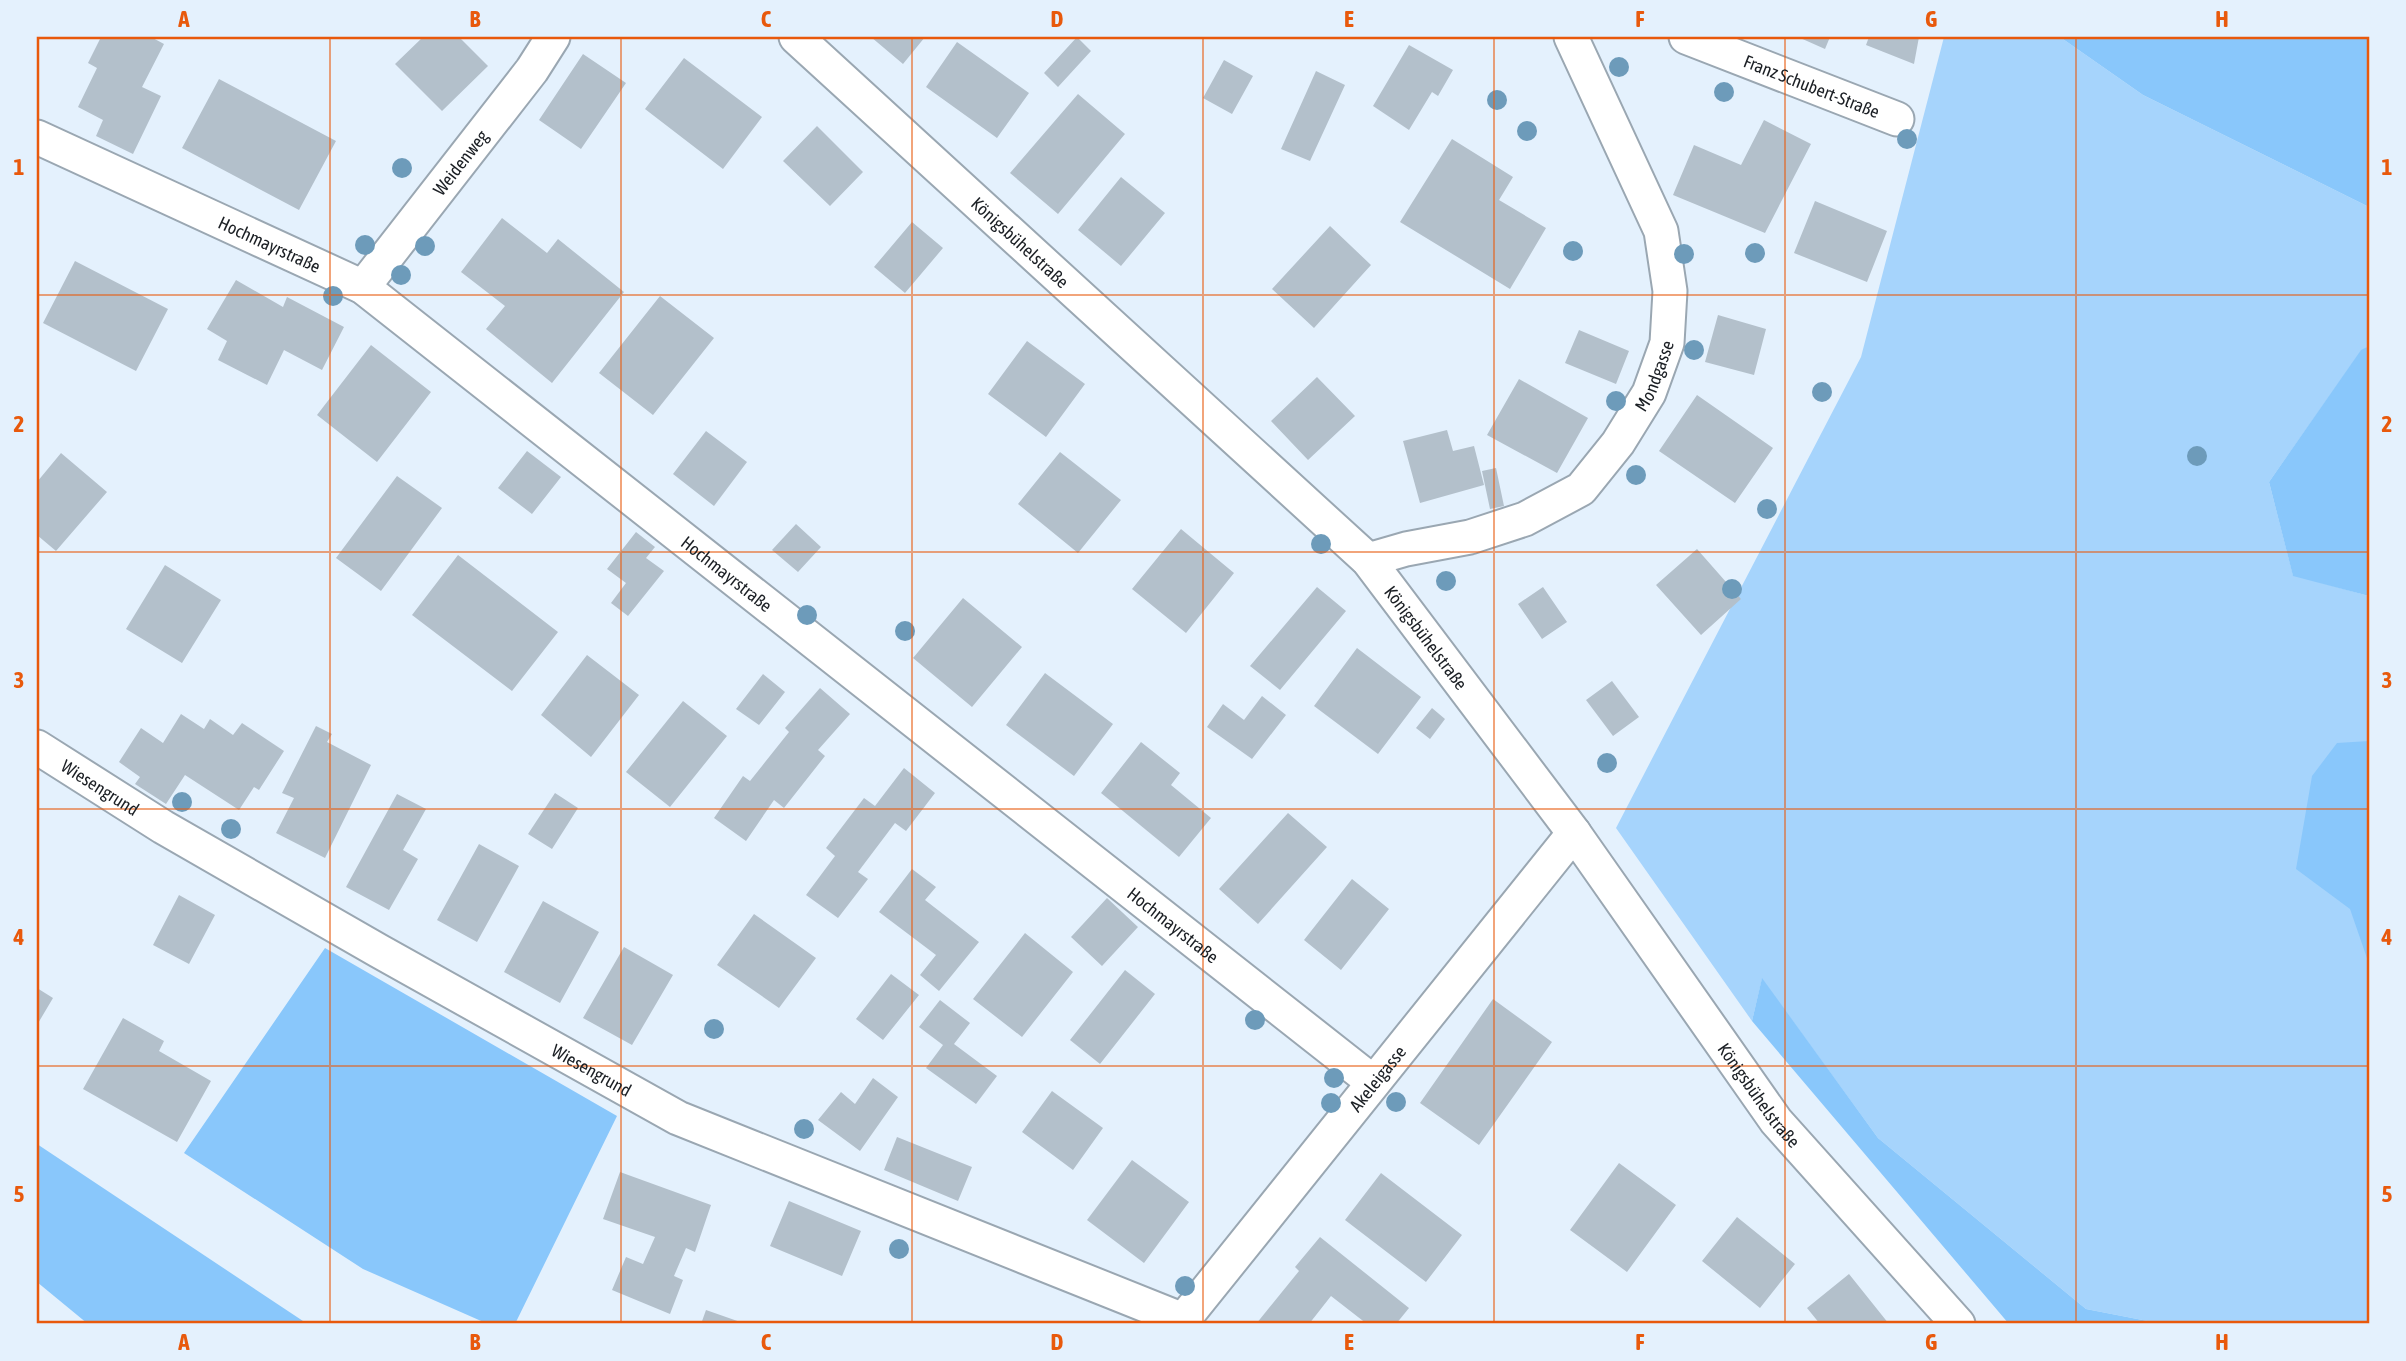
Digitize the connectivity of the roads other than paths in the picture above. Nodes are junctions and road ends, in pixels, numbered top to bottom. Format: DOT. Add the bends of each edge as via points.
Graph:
graph roads {
  1 [pos="553,37"];
  2 [pos="796,37"];
  3 [pos="1571,37"];
  4 [pos="1686,37"];
  5 [pos="1897,119"];
  6 [pos="37,137"];
  7 [pos="363,287"];
  8 [pos="1368,560"];
  9 [pos="37,747"];
  10 [pos="1574,833"];
  11 [pos="1373,1082"];
  12 [pos="1182,1322"];
  13 [pos="1957,1324"];
  1 -- 7 [label="street, Weidenweg" via="532,71"];
  2 -- 8 [label="street, Königsbühelstraße"];
  3 -- 8 [label="street, Mondgasse" via="1661,231 1670,291 1667,343 1649,393 1618,443 1581,489 1525,519 1470,537"];
  4 -- 5 [label="street, Franz Schubert-Straße"];
  6 -- 7 [label="street, Hochmayrstraße"];
  7 -- 11 [label="street, Hochmayrstraße"];
  8 -- 10 [label="street, Königsbühelstraße"];
  9 -- 12 [label="street, Wiesengrund" via="175,834 678,1118"];
  10 -- 11 [label="street, Akeleigasse"];
  10 -- 13 [label="street, Königsbühelstraße" via="1776,1121"];
  11 -- 12 [label="street, Akeleigasse"];
}
